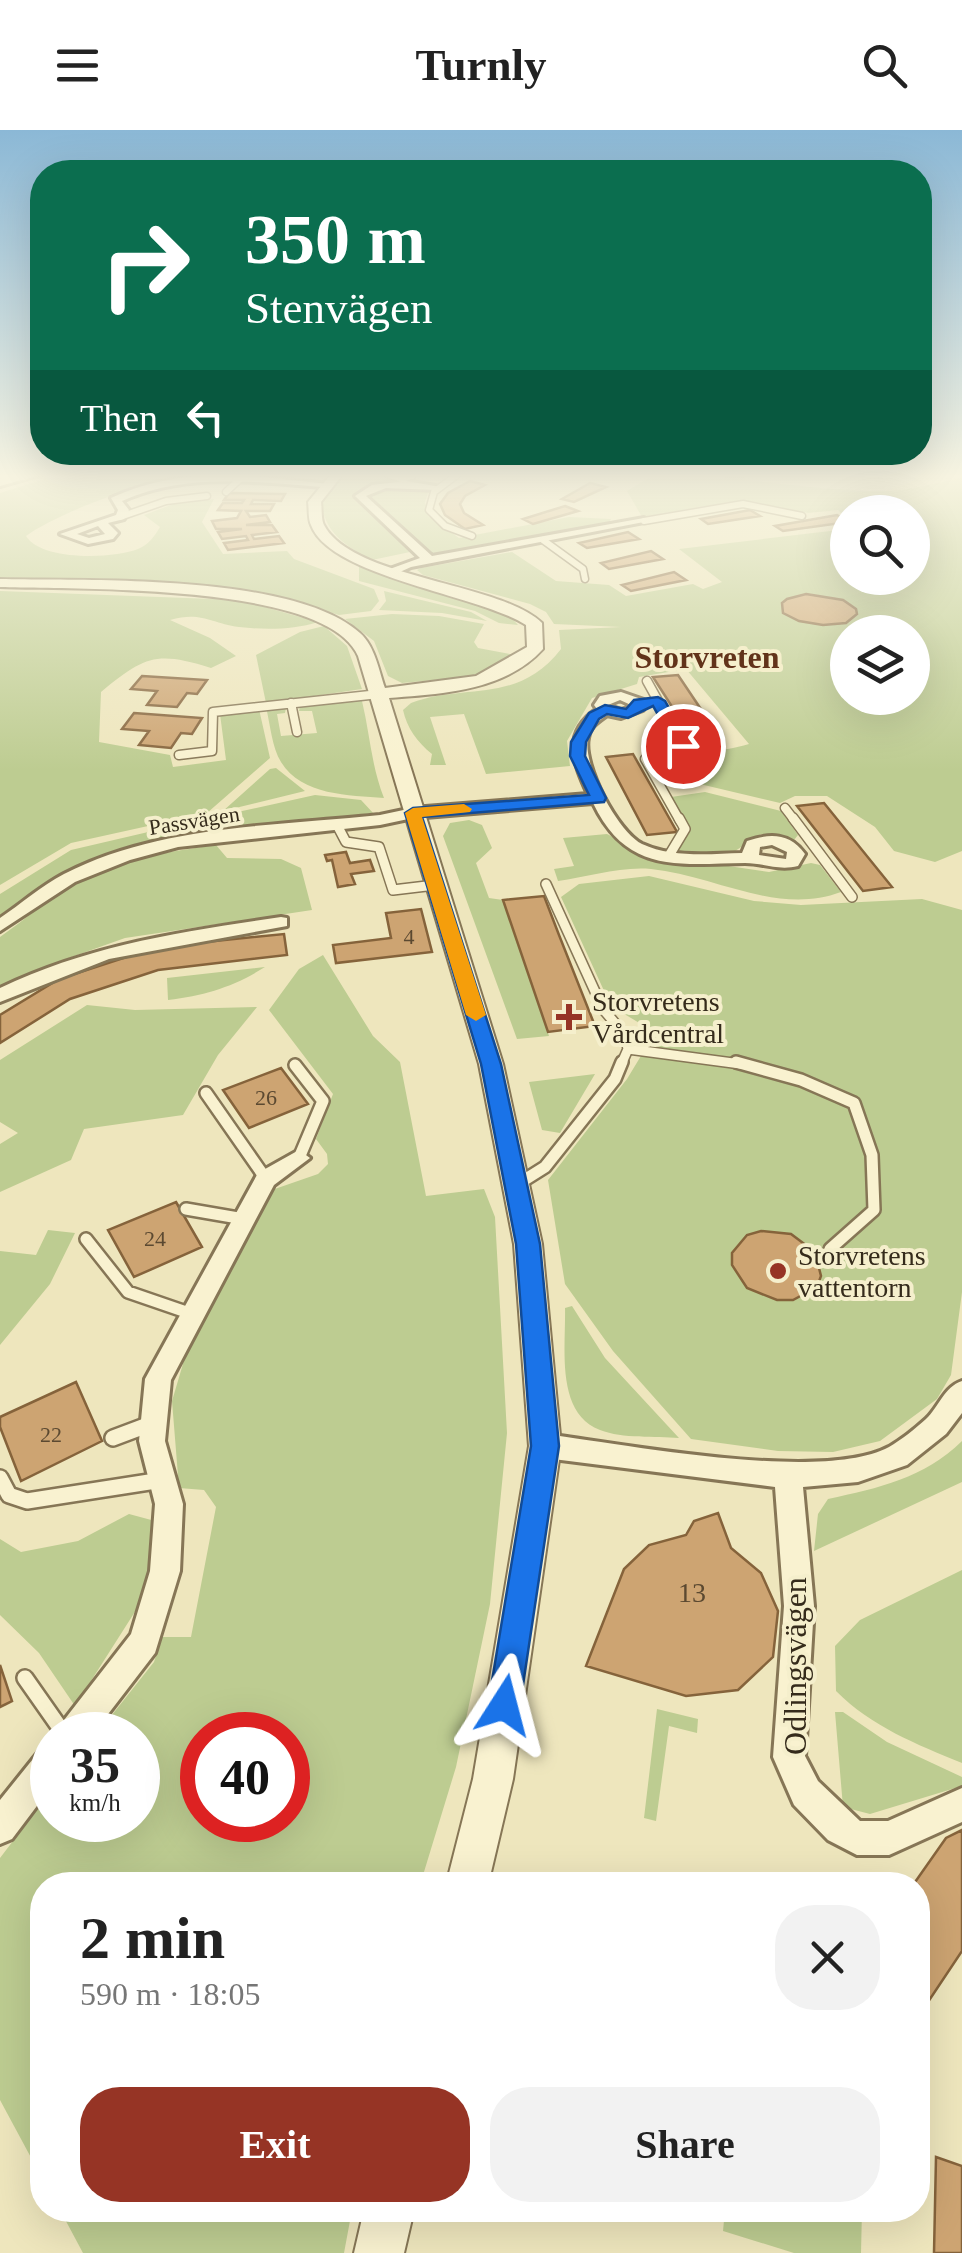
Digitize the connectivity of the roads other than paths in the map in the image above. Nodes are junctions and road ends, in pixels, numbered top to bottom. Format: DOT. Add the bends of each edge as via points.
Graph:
graph roads {
  1 [pos="395,573"];
  2 [pos="584,573"];
  3 [pos="585,579"];
  4 [pos="0,583"];
  5 [pos="647,680"];
  6 [pos="379,694"];
  7 [pos="658,701"];
  8 [pos="291,703"];
  9 [pos="639,703"];
  10 [pos="297,732"];
  11 [pos="180,755"];
  12 [pos="598,798"];
  13 [pos="785,808"];
  14 [pos="413,813"];
  15 [pos="337,825"];
  16 [pos="807,837"];
  17 [pos="792,852"];
  18 [pos="670,854"];
  19 [pos="752,857"];
  20 [pos="826,862"];
  21 [pos="546,884"];
  22 [pos="435,885"];
  23 [pos="852,898"];
  24 [pos="282,922"];
  25 [pos="0,926"];
  26 [pos="0,996"];
  27 [pos="628,1049"];
  28 [pos="295,1065"];
  29 [pos="206,1093"];
  30 [pos="299,1158"];
  31 [pos="266,1179"];
  32 [pos="515,1186"];
  33 [pos="186,1209"];
  34 [pos="244,1219"];
  35 [pos="86,1239"];
  36 [pos="830,1250"];
  37 [pos="192,1314"];
  38 [pos="960,1400"];
  39 [pos="153,1423"];
  40 [pos="113,1438"];
  41 [pos="545,1446"];
  42 [pos="788,1476"];
  43 [pos="0,1478"];
  44 [pos="162,1480"];
  45 [pos="25,1678"];
  46 [pos="51,1712"];
  47 [pos="87,1712"];
  48 [pos="30,1788"];
  49 [pos="962,1805"];
  50 [pos="0,1827"];
  51 [pos="470,1872"];
  52 [pos="386,2222"];
  53 [pos="379,2253"];
  1 -- 6 [label="street" via="500,604 535,627 536,650 492,678"];
  2 -- 3 [label="lane"];
  4 -- 6 [label="street" via="288,604 357,639"];
  5 -- 7 [label="lane"];
  6 -- 8 [label="lane"];
  6 -- 14 [label="street"];
  7 -- 9 [label="lane"];
  7 -- 18 [label="lane" via="683,746 644,759 685,830"];
  8 -- 10 [label="lane"];
  8 -- 11 [label="lane" via="213,712 212,751"];
  9 -- 12 [label="street" via="628,697 601,702 605,710 578,742 577,756"];
  12 -- 14 [label="street, Passvägen"];
  12 -- 18 [label="street" via="624,839"];
  13 -- 16 [label="lane"];
  14 -- 15 [label="street, Passvägen"];
  14 -- 22 [label="street"];
  15 -- 22 [label="lane" via="346,842 379,847 393,890"];
  15 -- 25 [label="street, Passvägen" via="192,840 124,856 69,878"];
  16 -- 17 [label="lane"];
  16 -- 20 [label="lane"];
  17 -- 19 [label="street" via="777,866"];
  17 -- 19 [label="street" via="759,842 750,847"];
  17 -- 20 [label="lane"];
  18 -- 19 [label="street" via="722,861"];
  20 -- 23 [label="lane"];
  21 -- 27 [label="lane"];
  22 -- 32 [label="street" via="491,1064"];
  24 -- 26 [label="street" via="105,954"];
  27 -- 32 [label="lane" via="615,1079 546,1167"];
  27 -- 36 [label="lane" via="698,1053 816,1083 854,1103 872,1155 874,1210"];
  28 -- 30 [label="lane" via="324,1101"];
  29 -- 31 [label="lane"];
  30 -- 31 [label="street"];
  31 -- 34 [label="street"];
  32 -- 41 [label="street" via="528,1244"];
  33 -- 34 [label="lane"];
  34 -- 37 [label="street"];
  35 -- 37 [label="lane" via="116,1284 137,1300"];
  37 -- 39 [label="street" via="158,1379"];
  38 -- 42 [label="street" via="897,1456 858,1470"];
  39 -- 40 [label="lane"];
  39 -- 44 [label="street"];
  41 -- 42 [label="street"];
  41 -- 51 [label="street" via="493,1779"];
  42 -- 49 [label="street, Odlingsvägen" via="800,1606 790,1757 806,1792 857,1838 888,1838"];
  43 -- 44 [label="lane" via="9,1495 27,1501"];
  44 -- 47 [label="street" via="169,1504 164,1571 144,1642"];
  45 -- 46 [label="lane"];
  48 -- 50 [label="street"];
  52 -- 53 [label="street"];
}
